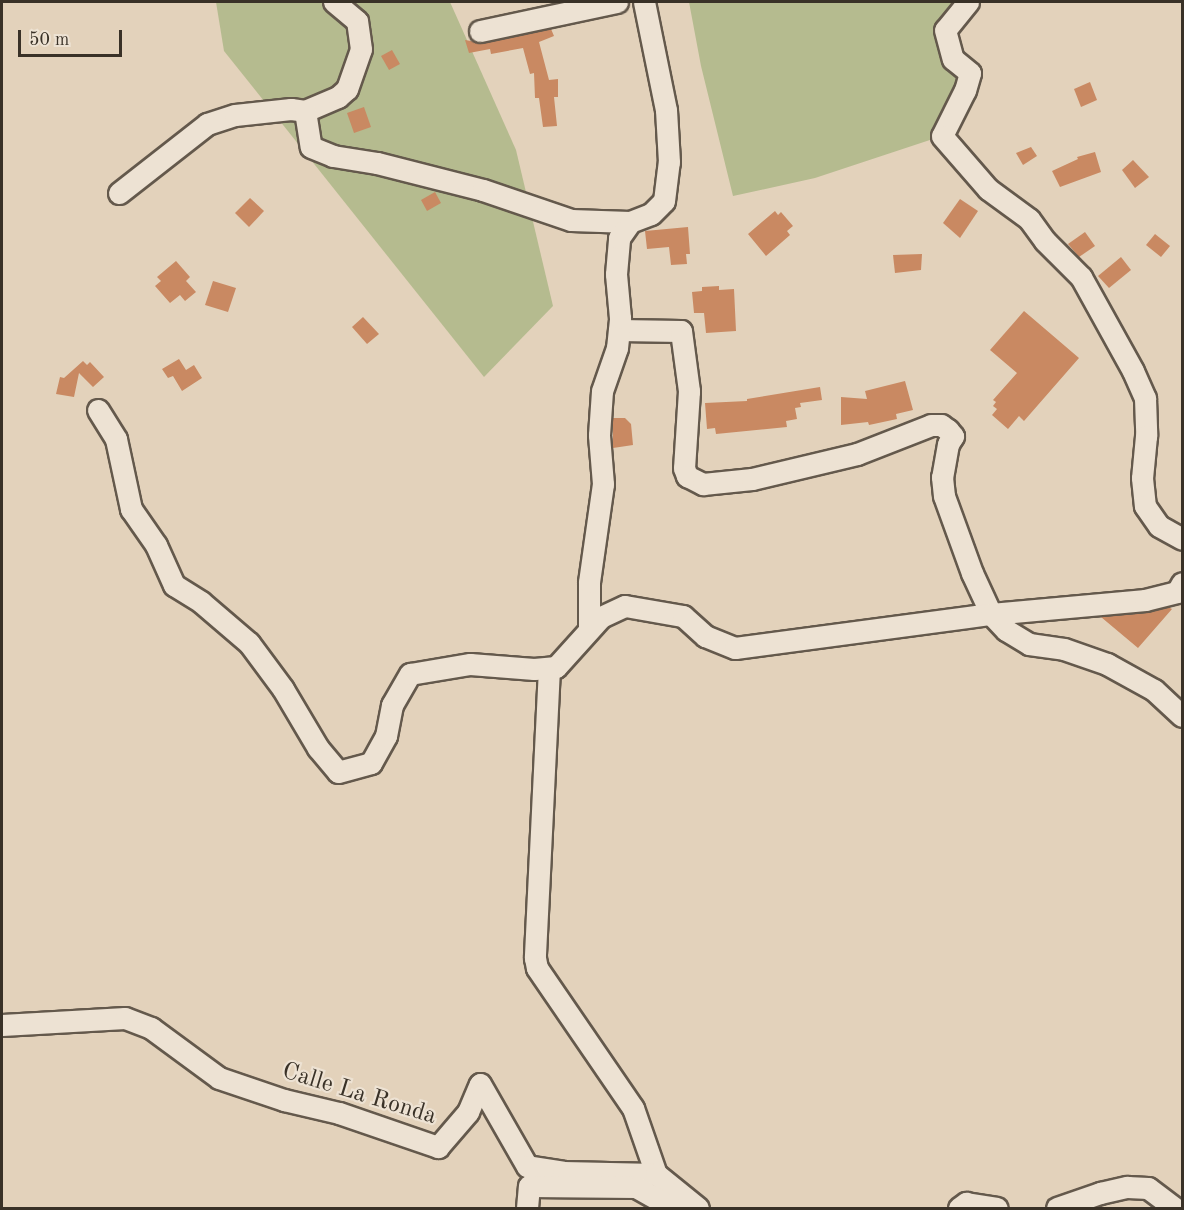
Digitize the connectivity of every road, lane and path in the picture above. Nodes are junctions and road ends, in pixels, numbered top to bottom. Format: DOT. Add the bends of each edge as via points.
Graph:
graph roads {
  1 [pos="334,2"];
  2 [pos="617,2"];
  3 [pos="644,2"];
  4 [pos="968,2"];
  5 [pos="480,31"];
  6 [pos="305,111"];
  7 [pos="120,193"];
  8 [pos="630,222"];
  9 [pos="619,330"];
  10 [pos="98,410"];
  11 [pos="1182,539"];
  12 [pos="1182,583"];
  13 [pos="991,614"];
  14 [pos="589,629"];
  15 [pos="549,668"];
  16 [pos="1182,716"];
  17 [pos="2,1025"];
  18 [pos="656,1174"];
  19 [pos="527,1209"];
  20 [pos="673,1209"];
  21 [pos="698,1209"];
  22 [pos="958,1209"];
  23 [pos="997,1209"];
  24 [pos="1057,1209"];
  25 [pos="1175,1209"];
  1 -- 6 [label="street" via="357,21 361,49 347,89"];
  2 -- 5 [label="street"];
  3 -- 8 [label="street" via="666,110 669,162 664,201 651,214"];
  4 -- 11 [label="street" via="945,30 954,59 970,73 942,136 988,189 1029,219 1081,277 1145,398 1145,506 1160,526"];
  6 -- 7 [label="street" via="235,115 207,124"];
  6 -- 8 [label="street" via="309,145 314,149 483,190 571,220"];
  8 -- 9 [label="street" via="619,238"];
  9 -- 13 [label="street" via="681,331 689,391 684,468 687,476 703,484 752,479 856,454 931,425 952,432 942,477 944,496"];
  9 -- 14 [label="street" via="602,392 599,435 603,484 589,582"];
  10 -- 15 [label="street" via="116,439 130,509 156,545 174,585 201,602 249,644 338,772 371,763 386,736 392,705 410,674 470,664"];
  12 -- 13 [label="street" via="1177,592 1145,600"];
  13 -- 14 [label="street" via="735,648 705,636 683,616 650,609 625,606 601,617"];
  13 -- 16 [label="street" via="1006,630 1029,644 1064,649 1116,669 1154,690"];
  14 -- 15 [label="street" via="570,654 556,667"];
  15 -- 18 [label="street" via="537,968 633,1108"];
  17 -- 18 [label="street, Calle La Ronda" via="126,1018 151,1028 219,1078 438,1147 468,1112 480,1084 527,1166 563,1172"];
  18 -- 21 [label="street"];
  19 -- 20 [label="street" via="529,1186 636,1186"];
  22 -- 23 [label="street" via="966,1203"];
  24 -- 25 [label="street" via="1127,1187 1148,1188"];
}
